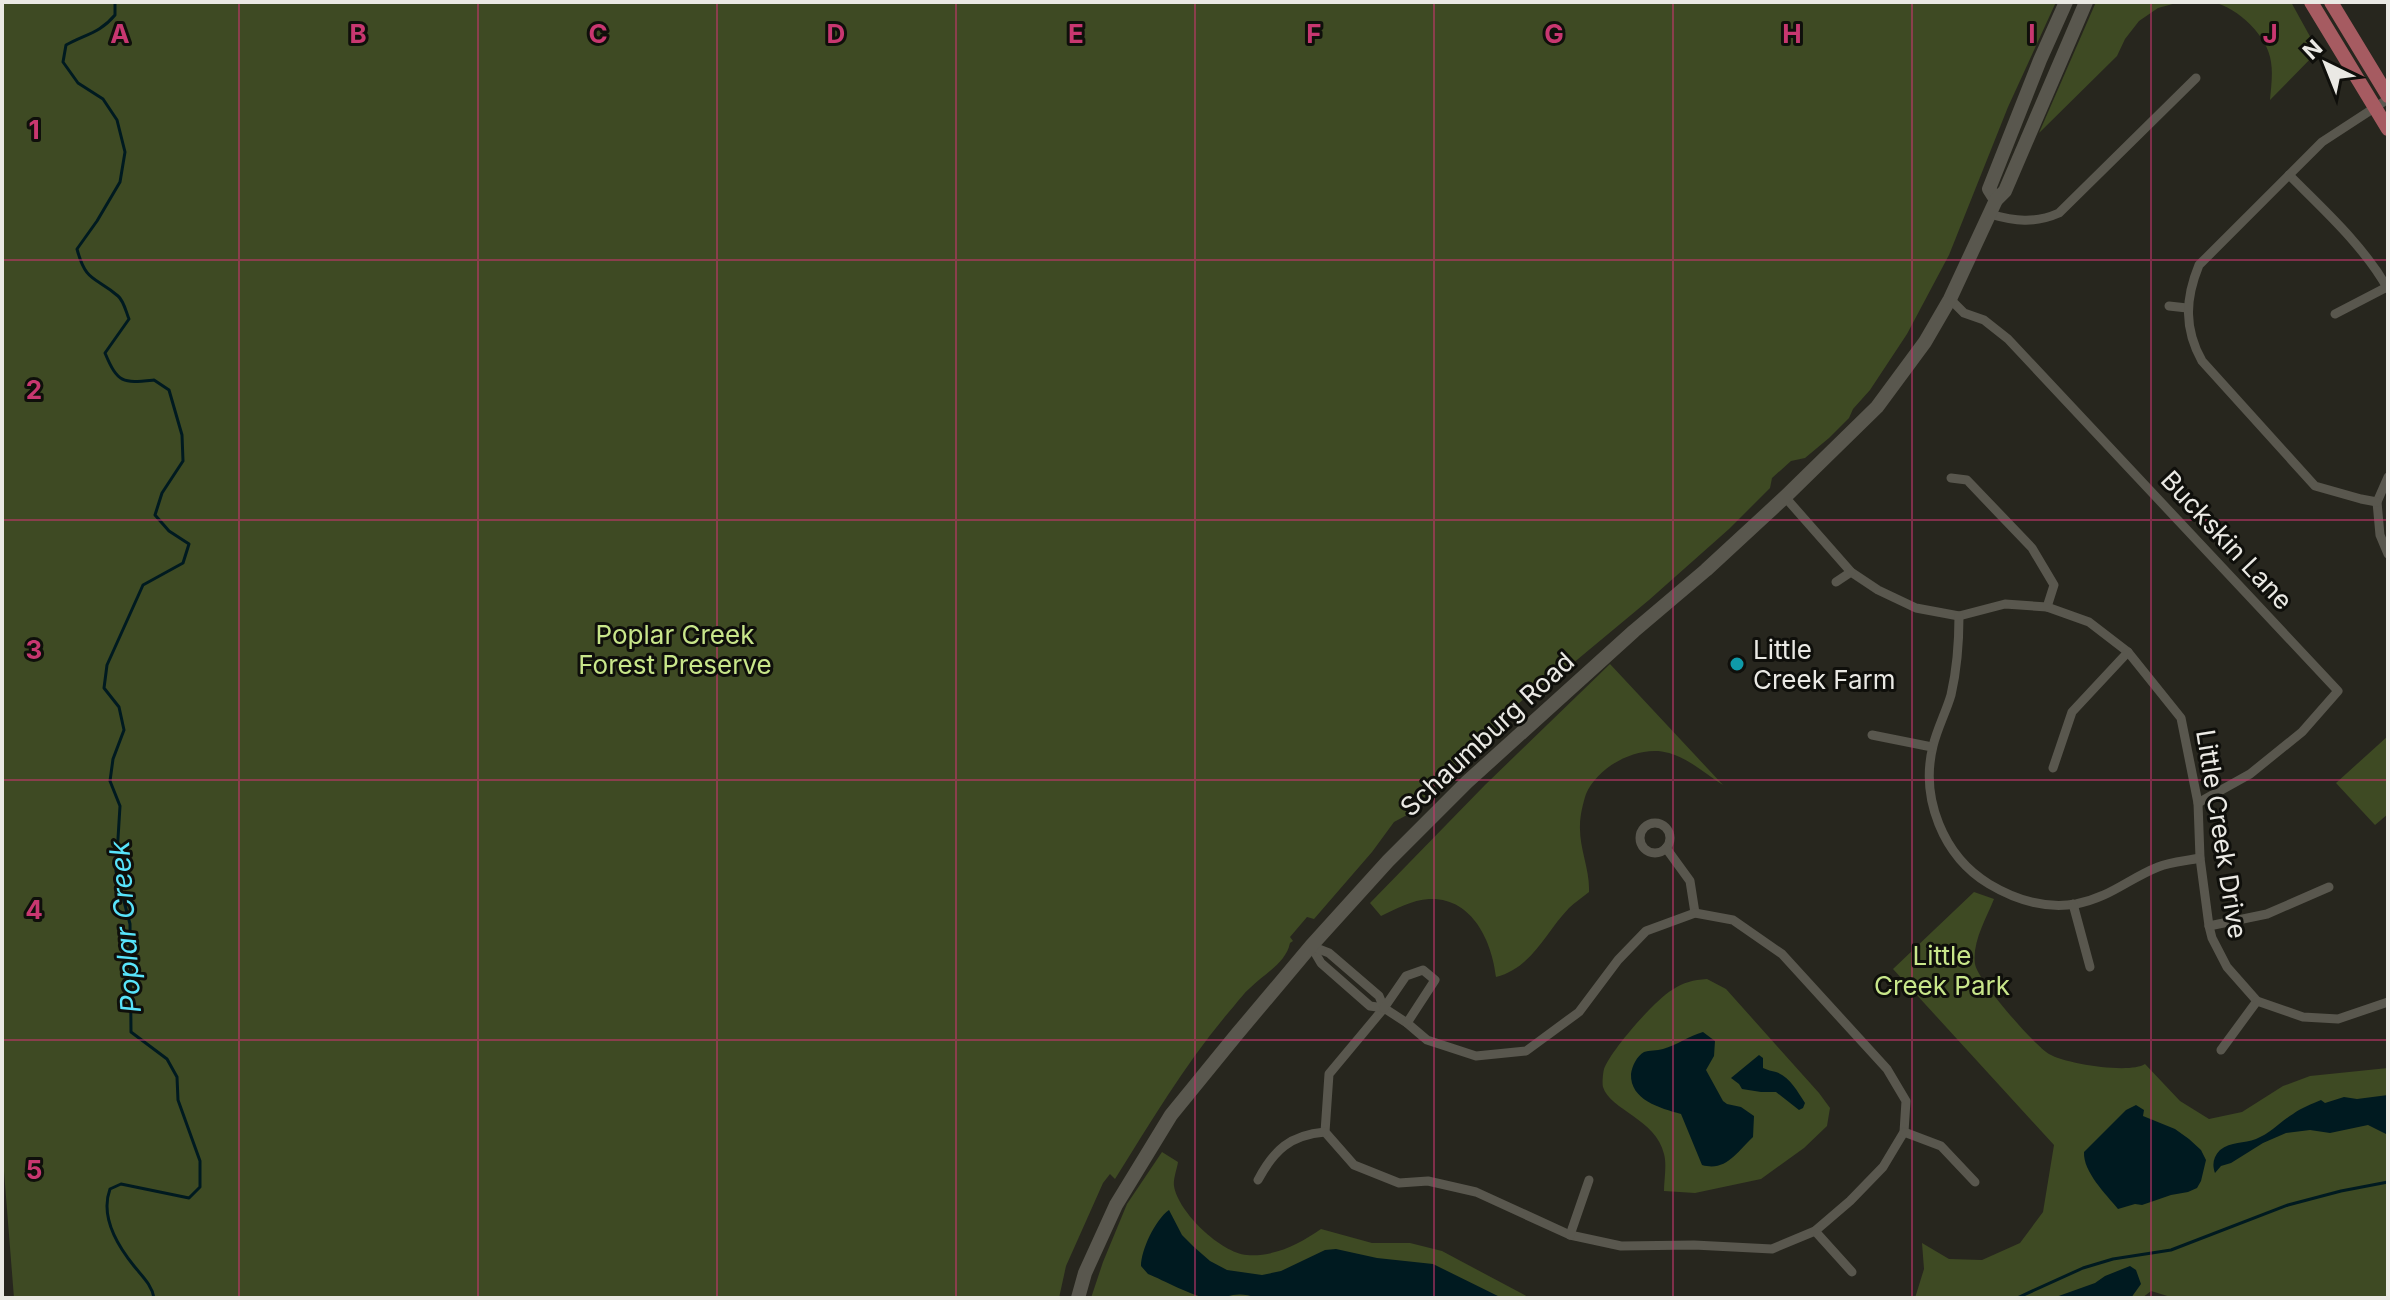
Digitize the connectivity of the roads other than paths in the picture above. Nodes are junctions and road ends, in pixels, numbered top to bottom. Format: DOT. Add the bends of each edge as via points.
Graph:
graph roads {
  1 [pos="2066,2"];
  2 [pos="2086,2"];
  3 [pos="2311,2"];
  4 [pos="2331,2"];
  5 [pos="2196,78"];
  6 [pos="2388,98"];
  7 [pos="2375,108"];
  8 [pos="2388,129"];
  9 [pos="2289,175"];
  10 [pos="1996,200"];
  11 [pos="1989,214"];
  12 [pos="2388,288"];
  13 [pos="1950,299"];
  14 [pos="2169,306"];
  15 [pos="2187,308"];
  16 [pos="2335,314"];
  17 [pos="2388,477"];
  18 [pos="1951,478"];
  19 [pos="1785,497"];
  20 [pos="2377,502"];
  21 [pos="2388,554"];
  22 [pos="1851,572"];
  23 [pos="1836,582"];
  24 [pos="2047,607"];
  25 [pos="1959,616"];
  26 [pos="2128,652"];
  27 [pos="1872,735"];
  28 [pos="1932,747"];
  29 [pos="2053,768"];
  30 [pos="2198,803"];
  31 [pos="1666,848"];
  32 [pos="2200,858"];
  33 [pos="2329,887"];
  34 [pos="2073,904"];
  35 [pos="1695,913"];
  36 [pos="2209,926"];
  37 [pos="1311,946"];
  38 [pos="2090,967"];
  39 [pos="2257,1001"];
  40 [pos="2388,1002"];
  41 [pos="1384,1008"];
  42 [pos="1407,1023"];
  43 [pos="2221,1050"];
  44 [pos="1325,1132"];
  45 [pos="1904,1132"];
  46 [pos="1258,1180"];
  47 [pos="1589,1180"];
  48 [pos="1975,1182"];
  49 [pos="1815,1231"];
  50 [pos="1570,1235"];
  51 [pos="1852,1272"];
  52 [pos="1078,1298"];
  1 -- 10 [label="main road" via="1989,189"];
  2 -- 10 [label="main road, Schaumburg Road" via="2005,191"];
  3 -- 7 [label="main road"];
  4 -- 6 [label="main road"];
  5 -- 11 [label="street" via="2059,213 2020,222"];
  6 -- 7 [label="street"];
  7 -- 8 [label="main road"];
  7 -- 9 [label="street" via="2322,142"];
  9 -- 12 [label="street" via="2358,247"];
  9 -- 15 [label="street" via="2199,265"];
  10 -- 11 [label="main road, Schaumburg Road"];
  11 -- 13 [label="main road, Schaumburg Road"];
  12 -- 16 [label="street"];
  13 -- 19 [label="main road, Schaumburg Road" via="1877,407"];
  13 -- 30 [label="street, Buckskin Lane" via="2008,339 2338,691 2302,732 2250,774"];
  14 -- 15 [label="street"];
  15 -- 20 [label="street" via="2202,361 2315,486"];
  17 -- 20 [label="street"];
  18 -- 24 [label="street" via="1967,480 2032,548 2054,585"];
  19 -- 22 [label="street, Little Creek Drive"];
  19 -- 37 [label="main road, Schaumburg Road" via="1467,782"];
  20 -- 21 [label="street"];
  22 -- 23 [label="street"];
  22 -- 25 [label="street, Little Creek Drive" via="1916,608"];
  24 -- 25 [label="street, Little Creek Drive" via="2005,604"];
  24 -- 26 [label="street, Little Creek Drive" via="2089,622"];
  25 -- 28 [label="street" via="1954,681"];
  26 -- 29 [label="street" via="2072,712"];
  26 -- 30 [label="street, Little Creek Drive" via="2181,718"];
  27 -- 28 [label="street"];
  28 -- 34 [label="street" via="1931,800 1944,836 1961,860 1986,882 2024,900"];
  30 -- 32 [label="street, Little Creek Drive"];
  31 -- 35 [label="street" via="1690,881"];
  32 -- 34 [label="street" via="2157,867 2107,896"];
  32 -- 36 [label="street, Little Creek Drive"];
  33 -- 36 [label="street" via="2267,914"];
  34 -- 38 [label="street"];
  35 -- 42 [label="street" via="1646,931 1579,1012 1526,1051 1476,1056 1427,1040"];
  35 -- 45 [label="street" via="1733,920 1782,954 1887,1069 1906,1101"];
  36 -- 39 [label="street, Little Creek Drive" via="2227,967"];
  37 -- 41 [label="street" via="1329,953 1379,996"];
  37 -- 52 [label="main road, Schaumburg Road" via="1171,1115 1116,1205"];
  39 -- 40 [label="street, Little Creek Drive" via="2316,1019 2338,1019"];
  39 -- 43 [label="street"];
  41 -- 42 [label="street"];
  41 -- 42 [label="street" via="1406,976 1423,970 1435,980"];
  41 -- 44 [label="street" via="1329,1074"];
  44 -- 46 [label="street" via="1308,1133 1283,1145"];
  44 -- 50 [label="street" via="1354,1165 1399,1183 1428,1181 1476,1192"];
  45 -- 48 [label="street" via="1941,1146"];
  45 -- 49 [label="street" via="1883,1167"];
  47 -- 50 [label="street"];
  49 -- 50 [label="street" via="1772,1249 1621,1246"];
  49 -- 51 [label="street"];
}
